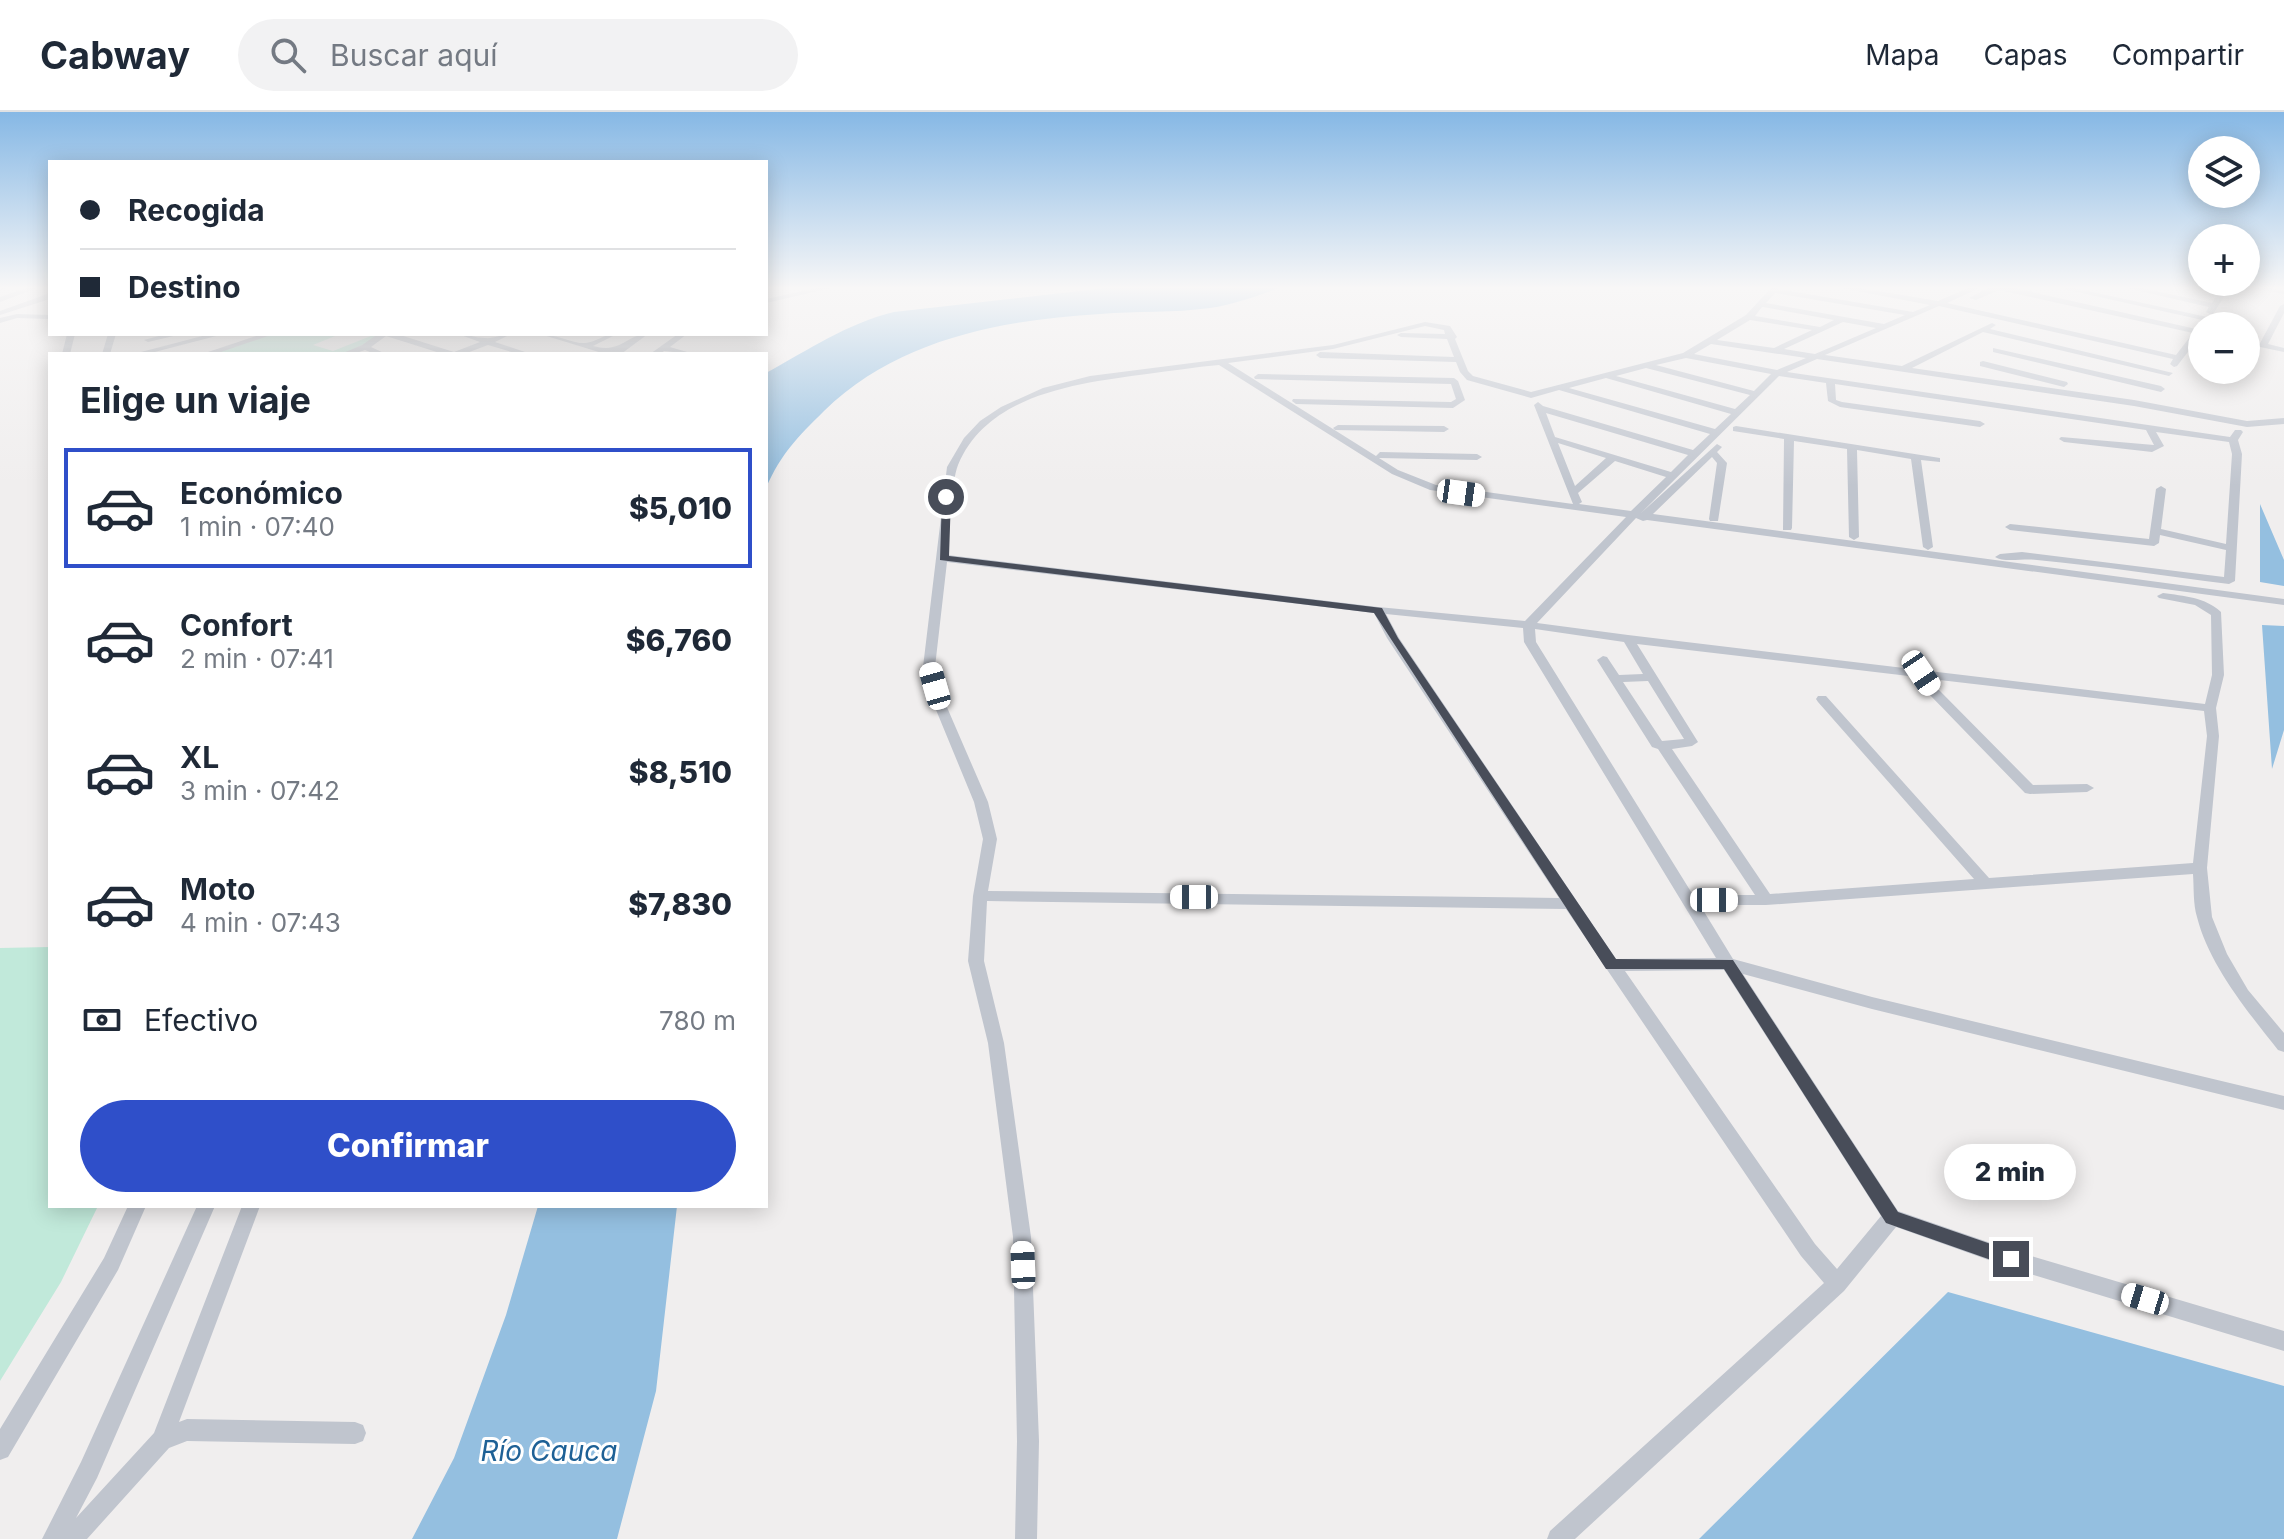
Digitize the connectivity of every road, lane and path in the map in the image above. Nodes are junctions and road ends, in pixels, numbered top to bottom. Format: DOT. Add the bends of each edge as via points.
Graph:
graph roads {
  1 [pos="1294,353"];
  2 [pos="1458,353"];
  3 [pos="1690,353"];
  4 [pos="1793,353"];
  5 [pos="1824,353"];
  6 [pos="1844,353"];
  7 [pos="1936,353"];
  8 [pos="2007,353"];
  9 [pos="2081,353"];
  10 [pos="2154,353"];
  11 [pos="2182,353"];
  12 [pos="1287,354"];
  13 [pos="1686,355"];
  14 [pos="1816,356"];
  15 [pos="1832,358"];
  16 [pos="2178,358"];
  17 [pos="1460,360"];
  18 [pos="1226,362"];
  19 [pos="1983,364"];
  20 [pos="1648,365"];
  21 [pos="1902,369"];
  22 [pos="1777,373"];
  23 [pos="2169,373"];
  24 [pos="1606,375"];
  25 [pos="1789,375"];
  26 [pos="1258,377"];
  27 [pos="1830,381"];
  28 [pos="1559,387"];
  29 [pos="2161,389"];
  30 [pos="1757,394"];
  31 [pos="1531,395"];
  32 [pos="1296,401"];
  33 [pos="2134,403"];
  34 [pos="2150,406"];
  35 [pos="1540,408"];
  36 [pos="1738,413"];
  37 [pos="2284,421"];
  38 [pos="1980,424"];
  39 [pos="2247,424"];
  40 [pos="2149,427"];
  41 [pos="1338,428"];
  42 [pos="1444,429"];
  43 [pos="1736,429"];
  44 [pos="1718,433"];
  45 [pos="1789,438"];
  46 [pos="1554,439"];
  47 [pos="2064,439"];
  48 [pos="2233,440"];
  49 [pos="1852,447"];
  50 [pos="1712,452"];
  51 [pos="1695,454"];
  52 [pos="1380,455"];
  53 [pos="1477,457"];
  54 [pos="1613,457"];
  55 [pos="1916,457"];
  56 [pos="1937,460"];
  57 [pos="1674,476"];
  58 [pos="2161,489"];
  59 [pos="1576,497"];
  60 [pos="1640,515"];
  61 [pos="1714,519"];
  62 [pos="2010,527"];
  63 [pos="1787,528"];
  64 [pos="2154,530"];
  65 [pos="1854,537"];
  66 [pos="1928,547"];
  67 [pos="2230,548"];
  68 [pos="2000,557"];
  69 [pos="943,558"];
  70 [pos="2014,567"];
  71 [pos="2284,595"];
  72 [pos="2284,602"];
  73 [pos="1378,610"];
  74 [pos="1529,625"];
  75 [pos="1628,639"];
  76 [pos="1603,660"];
  77 [pos="1921,673"];
  78 [pos="1650,677"];
  79 [pos="1615,679"];
  80 [pos="1822,699"];
  81 [pos="2210,708"];
  82 [pos="1663,746"];
  83 [pos="2087,788"];
  84 [pos="2200,868"];
  85 [pos="1986,884"];
  86 [pos="980,896"];
  87 [pos="1689,900"];
  88 [pos="1766,900"];
  89 [pos="1570,904"];
  90 [pos="1728,964"];
  91 [pos="1612,965"];
  92 [pos="2284,1045"];
  93 [pos="2284,1103"];
  94 [pos="136,1208"];
  95 [pos="205,1208"];
  96 [pos="250,1208"];
  97 [pos="1892,1217"];
  98 [pos="1837,1284"];
  99 [pos="2284,1341"];
  100 [pos="355,1433"];
  101 [pos="162,1440"];
  102 [pos="0,1449"];
  103 [pos="53,1539"];
  104 [pos="72,1539"];
  105 [pos="1026,1539"];
  106 [pos="1558,1539"];
  1 -- 12 [label="street"];
  2 -- 17 [label="street"];
  3 -- 13 [label="street"];
  4 -- 14 [label="street"];
  5 -- 14 [label="street"];
  6 -- 15 [label="street"];
  7 -- 21 [label="street"];
  8 -- 29 [label="street"];
  9 -- 23 [label="street"];
  10 -- 16 [label="street"];
  11 -- 16 [label="street"];
  12 -- 17 [label="street"];
  12 -- 18 [label="street"];
  13 -- 20 [label="street"];
  13 -- 22 [label="street"];
  14 -- 15 [label="street"];
  14 -- 22 [label="street"];
  15 -- 21 [label="street"];
  15 -- 25 [label="street"];
  16 -- 23 [label="street"];
  17 -- 31 [label="street" via="1470,378"];
  18 -- 26 [label="street"];
  18 -- 60 [label="street" via="1416,483"];
  18 -- 69 [label="street" via="1090,379 1046,390 983,423 952,467"];
  19 -- 33 [label="street"];
  20 -- 24 [label="street"];
  20 -- 30 [label="street"];
  21 -- 33 [label="street"];
  22 -- 25 [label="street"];
  22 -- 30 [label="street"];
  23 -- 29 [label="street"];
  24 -- 28 [label="street"];
  24 -- 36 [label="street"];
  25 -- 27 [label="street"];
  25 -- 43 [label="street"];
  26 -- 32 [label="street"];
  26 -- 32 [label="street" via="1454,381 1461,400 1453,405"];
  27 -- 38 [label="street" via="1832,401 1840,404"];
  27 -- 40 [label="street"];
  28 -- 31 [label="street"];
  28 -- 44 [label="street"];
  29 -- 34 [label="street"];
  30 -- 36 [label="street"];
  31 -- 35 [label="street"];
  32 -- 41 [label="street"];
  33 -- 34 [label="street"];
  34 -- 39 [label="street"];
  35 -- 46 [label="street"];
  35 -- 51 [label="street"];
  36 -- 44 [label="street"];
  37 -- 39 [label="street"];
  39 -- 48 [label="street"];
  40 -- 47 [label="street" via="2159,446 2152,449"];
  40 -- 48 [label="street"];
  41 -- 42 [label="street"];
  41 -- 52 [label="street"];
  43 -- 45 [label="street"];
  43 -- 50 [label="street"];
  44 -- 51 [label="street"];
  45 -- 49 [label="street"];
  45 -- 63 [label="street"];
  46 -- 54 [label="street"];
  46 -- 59 [label="street"];
  48 -- 67 [label="street" via="2237,454"];
  49 -- 55 [label="street"];
  49 -- 65 [label="street"];
  50 -- 60 [label="street"];
  50 -- 61 [label="street" via="1722,463"];
  51 -- 57 [label="street"];
  52 -- 53 [label="street"];
  52 -- 59 [label="street" via="1439,483"];
  54 -- 57 [label="street"];
  54 -- 59 [label="street"];
  55 -- 56 [label="street"];
  55 -- 66 [label="street"];
  57 -- 60 [label="street"];
  58 -- 64 [label="street"];
  59 -- 60 [label="street"];
  60 -- 61 [label="street"];
  60 -- 70 [label="street"];
  60 -- 74 [label="street"];
  61 -- 63 [label="street"];
  62 -- 64 [label="street" via="2154,543"];
  63 -- 65 [label="street"];
  64 -- 67 [label="street"];
  65 -- 66 [label="street"];
  66 -- 68 [label="street"];
  67 -- 68 [label="street" via="2229,581 2037,556"];
  68 -- 71 [label="street"];
  69 -- 73 [label="street"];
  69 -- 86 [label="street" via="929,667 990,839"];
  70 -- 72 [label="street"];
  70 -- 81 [label="street" via="2211,607 2220,622 2218,675"];
  73 -- 74 [label="street"];
  73 -- 89 [label="street"];
  74 -- 75 [label="street"];
  74 -- 87 [label="street" via="1530,642"];
  75 -- 77 [label="street"];
  75 -- 78 [label="street"];
  76 -- 79 [label="street"];
  77 -- 81 [label="street"];
  77 -- 83 [label="street" via="2030,790"];
  78 -- 79 [label="street"];
  78 -- 82 [label="street" via="1693,738"];
  79 -- 82 [label="street" via="1651,738"];
  80 -- 85 [label="street"];
  81 -- 84 [label="street" via="2213,736"];
  82 -- 88 [label="street"];
  84 -- 85 [label="street"];
  84 -- 92 [label="street" via="2204,917 2220,955 2242,994"];
  85 -- 88 [label="street"];
  86 -- 89 [label="street"];
  86 -- 105 [label="street" via="976,961 996,1043 1022,1237"];
  87 -- 88 [label="street"];
  87 -- 90 [label="street"];
  89 -- 91 [label="street"];
  90 -- 91 [label="street"];
  90 -- 93 [label="street"];
  90 -- 97 [label="street"];
  91 -- 98 [label="street" via="1800,1239"];
  94 -- 102 [label="street" via="111,1264"];
  95 -- 103 [label="street"];
  96 -- 101 [label="street"];
  97 -- 98 [label="street"];
  97 -- 99 [label="street" via="2011,1259"];
  98 -- 106 [label="street"];
  100 -- 101 [label="street" via="187,1430"];
  101 -- 104 [label="street"];
}
